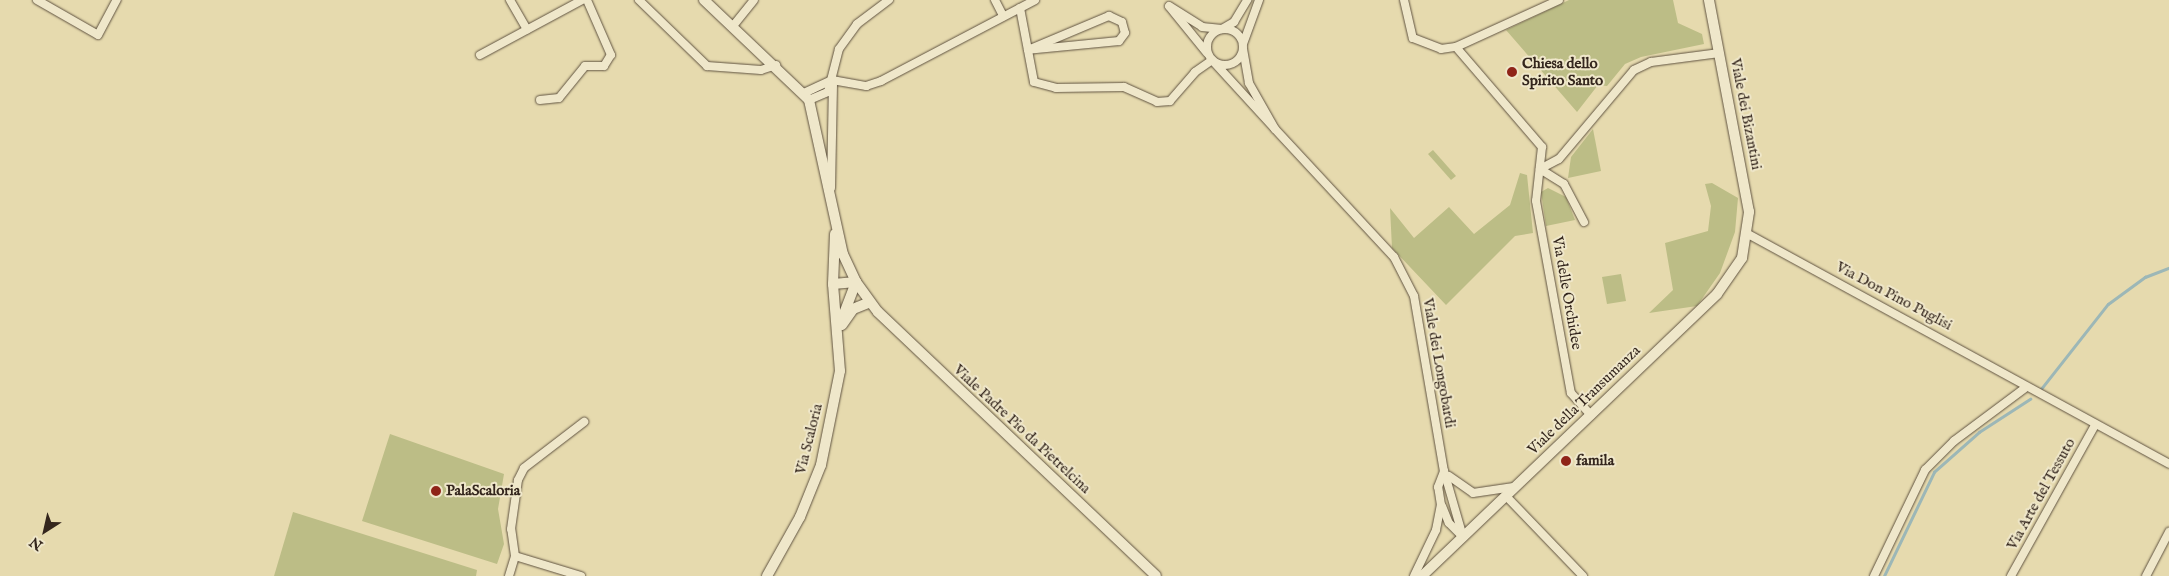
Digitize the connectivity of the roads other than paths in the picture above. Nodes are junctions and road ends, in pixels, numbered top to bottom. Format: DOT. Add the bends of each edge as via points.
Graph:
graph roads {
  1 [pos="37,0"];
  2 [pos="117,0"];
  3 [pos="510,0"];
  4 [pos="582,0"];
  5 [pos="587,0"];
  6 [pos="639,0"];
  7 [pos="704,0"];
  8 [pos="754,0"];
  9 [pos="995,0"];
  10 [pos="1034,0"];
  11 [pos="1247,0"];
  12 [pos="1259,0"];
  13 [pos="1404,0"];
  14 [pos="1559,0"];
  15 [pos="1709,0"];
  16 [pos="884,1"];
  17 [pos="1167,3"];
  18 [pos="1020,8"];
  19 [pos="1003,16"];
  20 [pos="734,26"];
  21 [pos="1222,29"];
  22 [pos="527,30"];
  23 [pos="1456,46"];
  24 [pos="1243,47"];
  25 [pos="1028,50"];
  26 [pos="1719,53"];
  27 [pos="480,55"];
  28 [pos="1210,57"];
  29 [pos="776,65"];
  30 [pos="832,80"];
  31 [pos="807,97"];
  32 [pos="540,100"];
  33 [pos="1276,129"];
  34 [pos="1540,169"];
  35 [pos="831,190"];
  36 [pos="1584,222"];
  37 [pos="835,223"];
  38 [pos="1746,233"];
  39 [pos="856,282"];
  40 [pos="833,284"];
  41 [pos="870,302"];
  42 [pos="838,330"];
  43 [pos="2025,388"];
  44 [pos="1591,415"];
  45 [pos="584,422"];
  46 [pos="2095,425"];
  47 [pos="2169,464"];
  48 [pos="1444,471"];
  49 [pos="1516,486"];
  50 [pos="1506,496"];
  51 [pos="1441,505"];
  52 [pos="2169,532"];
  53 [pos="1463,537"];
  54 [pos="515,556"];
  55 [pos="509,576"];
  56 [pos="581,576"];
  57 [pos="767,576"];
  58 [pos="1156,576"];
  59 [pos="1414,576"];
  60 [pos="1422,576"];
  61 [pos="1583,576"];
  62 [pos="1874,576"];
  63 [pos="2012,576"];
  64 [pos="2146,576"];
  1 -- 2 [label="street" via="98,35"];
  3 -- 22 [label="street"];
  4 -- 22 [label="street"];
  5 -- 32 [label="street" via="611,55 604,66 584,66 559,98"];
  6 -- 29 [label="street" via="707,66 761,70"];
  7 -- 20 [label="street"];
  8 -- 20 [label="street"];
  9 -- 19 [label="street"];
  10 -- 18 [label="street"];
  11 -- 21 [label="street" via="1234,22"];
  12 -- 24 [label="street"];
  13 -- 23 [label="street" via="1412,38 1441,49"];
  14 -- 23 [label="street"];
  15 -- 26 [label="street, Viale dei Bizantini"];
  16 -- 30 [label="street, Via Scaloria" via="857,24 839,49"];
  17 -- 21 [label="street" via="1202,27"];
  17 -- 28 [label="street, Viale dei Longobardi"];
  18 -- 19 [label="street"];
  18 -- 25 [label="street"];
  19 -- 30 [label="street" via="881,82 866,86"];
  20 -- 29 [label="street"];
  21 -- 24 [label="street" via="1233,31"];
  21 -- 28 [label="street" via="1209,38"];
  22 -- 27 [label="street"];
  23 -- 34 [label="street, Via delle Orchidee" via="1542,146"];
  24 -- 28 [label="street" via="1233,64"];
  24 -- 33 [label="street, Viale dei Longobardi" via="1250,83"];
  25 -- 25 [label="street" via="1118,41 1125,33 1122,22 1109,16"];
  25 -- 28 [label="street" via="1034,82 1056,88 1124,87 1157,102 1170,101"];
  26 -- 34 [label="street" via="1651,62 1634,70 1559,159"];
  26 -- 38 [label="street, Viale dei Bizantini" via="1750,212"];
  28 -- 33 [label="street, Viale dei Longobardi"];
  29 -- 31 [label="street"];
  30 -- 31 [label="street" via="828,92"];
  30 -- 35 [label="street, Via Scaloria"];
  31 -- 35 [label="street, Via Scaloria"];
  33 -- 48 [label="street, Viale dei Longobardi" via="1394,257 1414,296"];
  34 -- 36 [label="street" via="1564,184"];
  34 -- 44 [label="street, Via delle Orchidee" via="1536,201 1571,392"];
  35 -- 37 [label="street, Via Scaloria"];
  37 -- 39 [label="street, Via Scaloria"];
  37 -- 40 [label="street, Via Scaloria"];
  38 -- 43 [label="street, Via Don Pino Puglisi" via="2015,377"];
  38 -- 44 [label="street, Viale della Transumanza" via="1742,258 1717,294"];
  39 -- 40 [label="street"];
  39 -- 41 [label="street, Via Scaloria"];
  39 -- 42 [label="street, Via Scaloria"];
  40 -- 42 [label="street, Via Scaloria"];
  41 -- 42 [label="street" via="853,309"];
  41 -- 58 [label="street, Viale Padre Pio da Pietrelcina"];
  42 -- 57 [label="street, Via Scaloria" via="840,372 821,465 800,517"];
  43 -- 46 [label="street, Via Don Pino Puglisi"];
  43 -- 62 [label="street" via="1954,440 1925,470"];
  44 -- 49 [label="street, Viale della Transumanza"];
  45 -- 54 [label="street" via="520,474 513,498"];
  46 -- 47 [label="street, Via Don Pino Puglisi"];
  46 -- 63 [label="street, Via Arte del Tessuto"];
  48 -- 49 [label="street" via="1474,493"];
  48 -- 51 [label="street, Viale dei Longobardi" via="1438,487"];
  48 -- 53 [label="street, Viale dei Longobardi"];
  49 -- 50 [label="street, Viale della Transumanza"];
  50 -- 53 [label="street, Viale della Transumanza"];
  50 -- 61 [label="street"];
  51 -- 53 [label="street, Viale dei Longobardi" via="1448,523"];
  51 -- 59 [label="street, Viale dei Longobardi" via="1436,530"];
  52 -- 64 [label="street"];
  53 -- 60 [label="street, Viale della Transumanza"];
  54 -- 55 [label="street"];
  54 -- 56 [label="street"];
}
